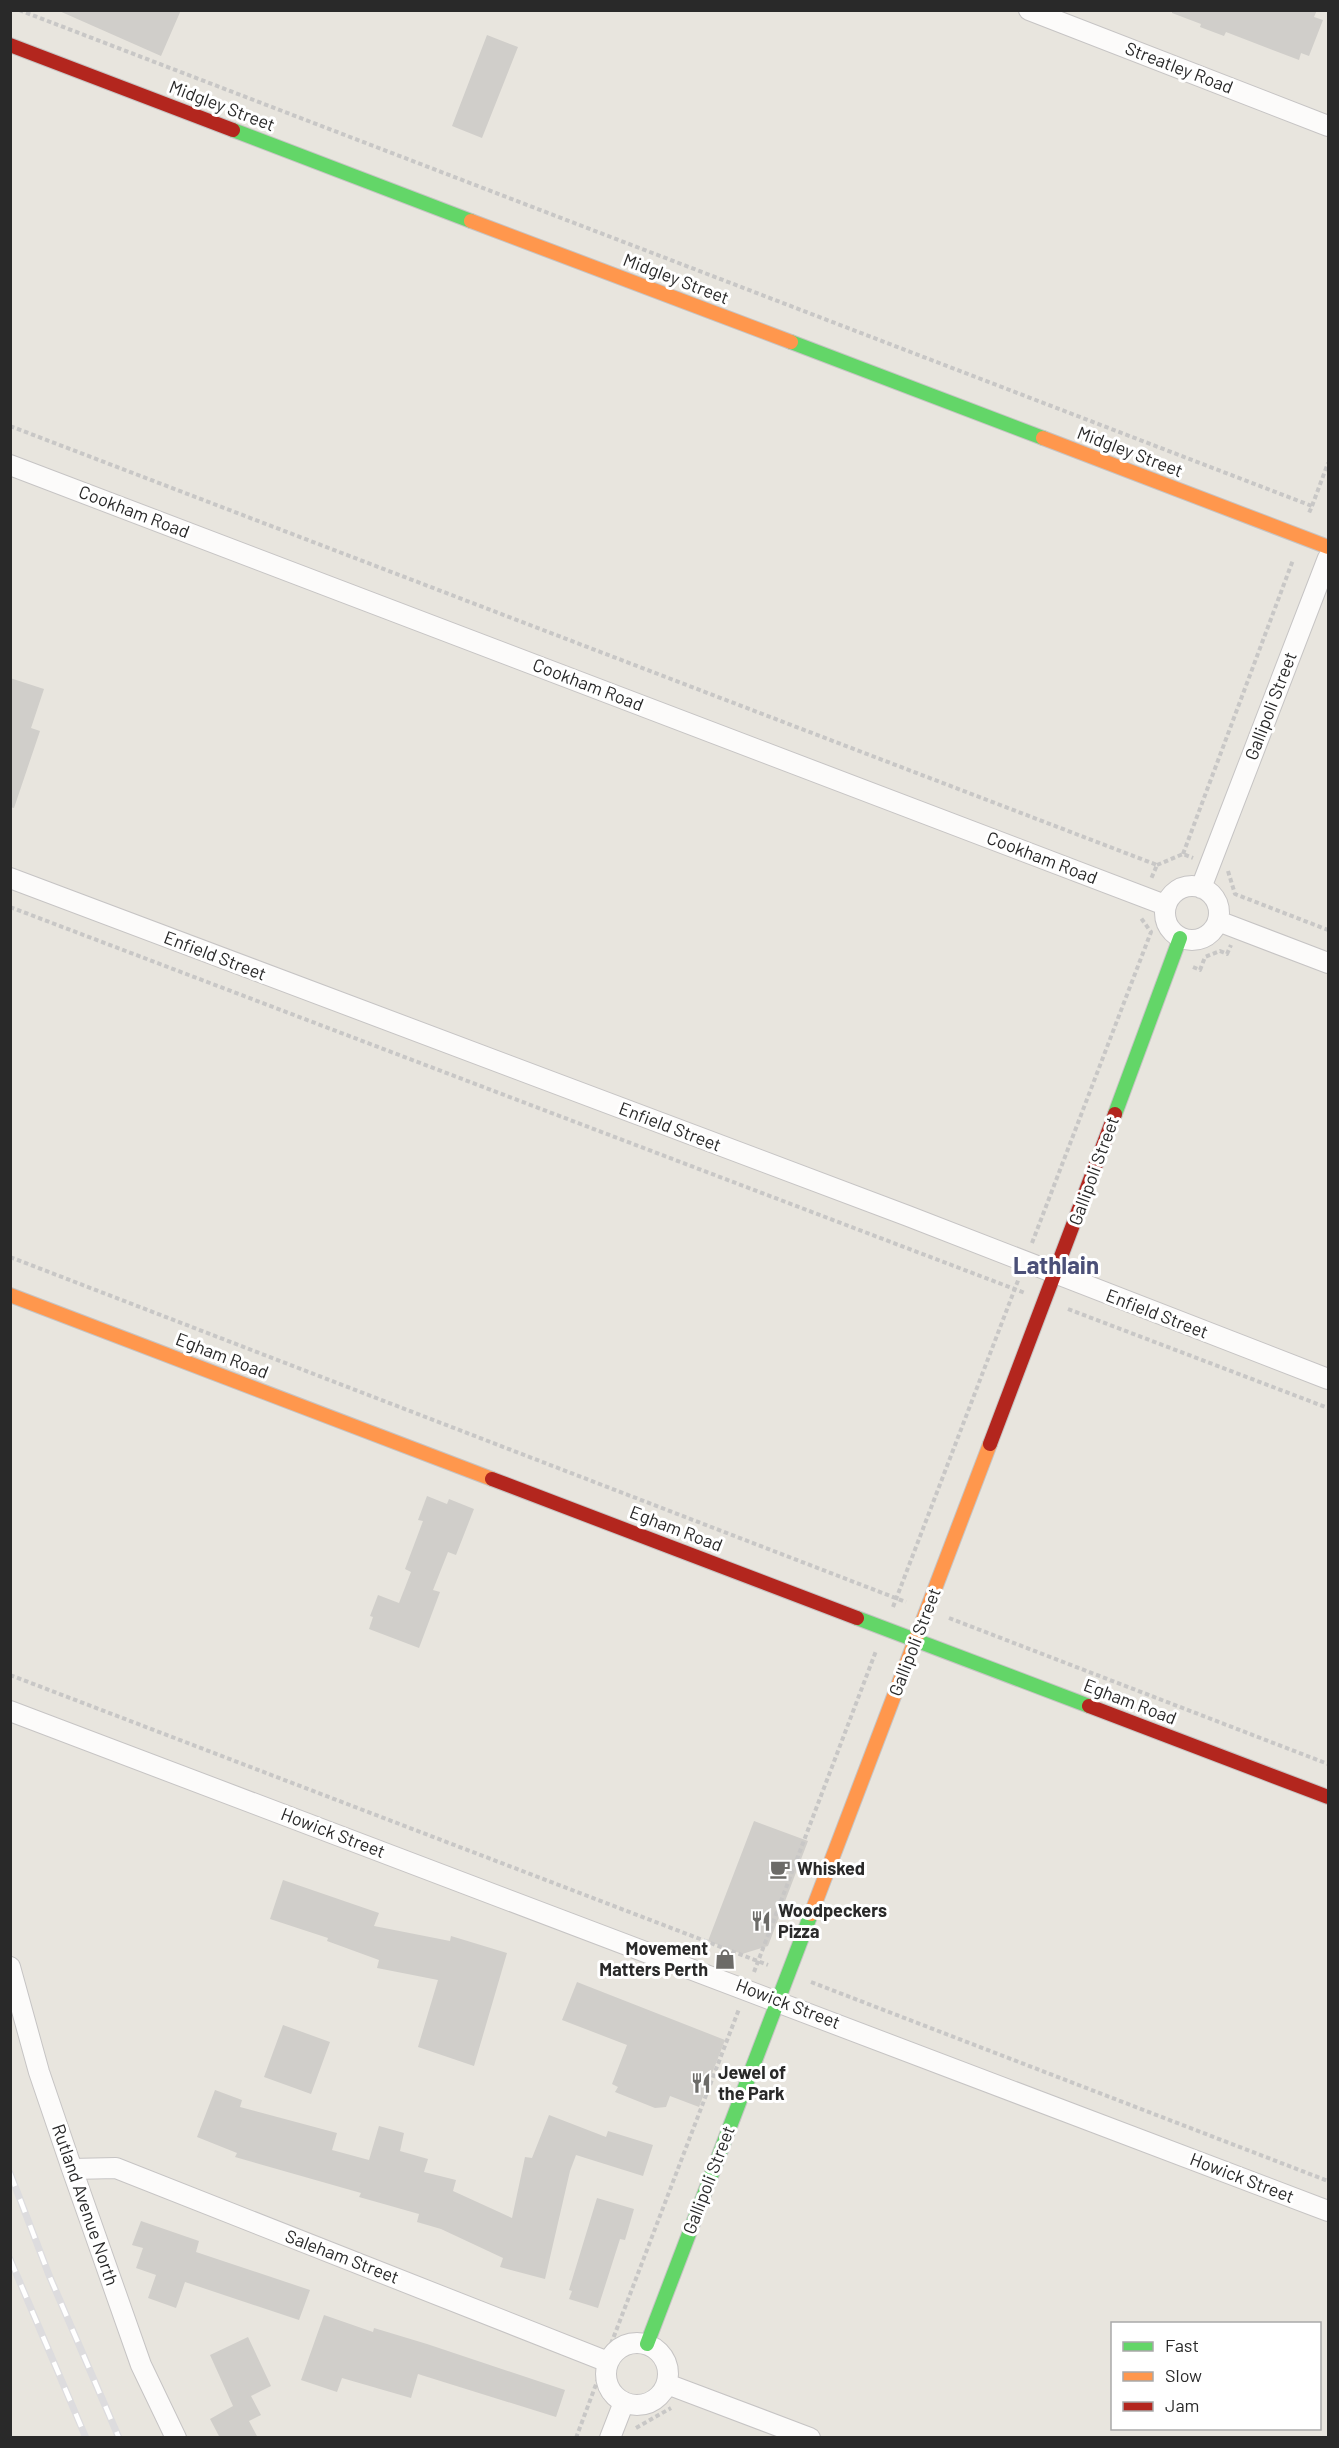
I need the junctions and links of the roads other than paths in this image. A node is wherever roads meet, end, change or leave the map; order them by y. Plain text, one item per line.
1 (1029, 10) edge
2 (10, 45) edge
3 (1329, 126) edge
4 (10, 465) edge
5 (1329, 547) edge
6 (1326, 565) edge
7 (10, 878) edge
8 (1202, 888) junction
9 (1165, 905) junction
10 (1218, 921) junction
11 (1180, 938) junction
12 (1329, 963) edge
13 (1055, 1275) junction
14 (10, 1295) edge
15 (1329, 1379) edge
16 (915, 1639) junction
17 (10, 1711) edge
18 (1329, 1797) edge
19 (10, 1967) edge
20 (778, 2000) junction
21 (72, 2169) junction
22 (1329, 2211) edge
23 (647, 2344) junction
24 (607, 2361) junction
25 (676, 2387) junction
26 (624, 2402) junction
27 (176, 2438) edge
28 (610, 2438) edge
29 (810, 2438) edge

1 - 3 street, Streatley Road
2 - 5 street, Midgley Street
4 - 9 street, Cookham Road
6 - 8 street, Gallipoli Street
7 - 13 street, Enfield Street
8 - 9 street
8 - 10 street
9 - 11 street
10 - 11 street
10 - 12 street
11 - 13 street, Gallipoli Street
13 - 15 street, Enfield Street
13 - 16 street, Gallipoli Street
14 - 16 street, Egham Road
16 - 18 street, Egham Road
16 - 20 street, Gallipoli Street
17 - 20 street, Howick Street
19 - 21 street, Rutland Avenue North
20 - 22 street, Howick Street
20 - 23 street, Gallipoli Street
21 - 24 street, Saleham Street
21 - 27 street, Rutland Avenue North
23 - 24 street
23 - 25 street
24 - 26 street
25 - 26 street
25 - 29 street
26 - 28 street

